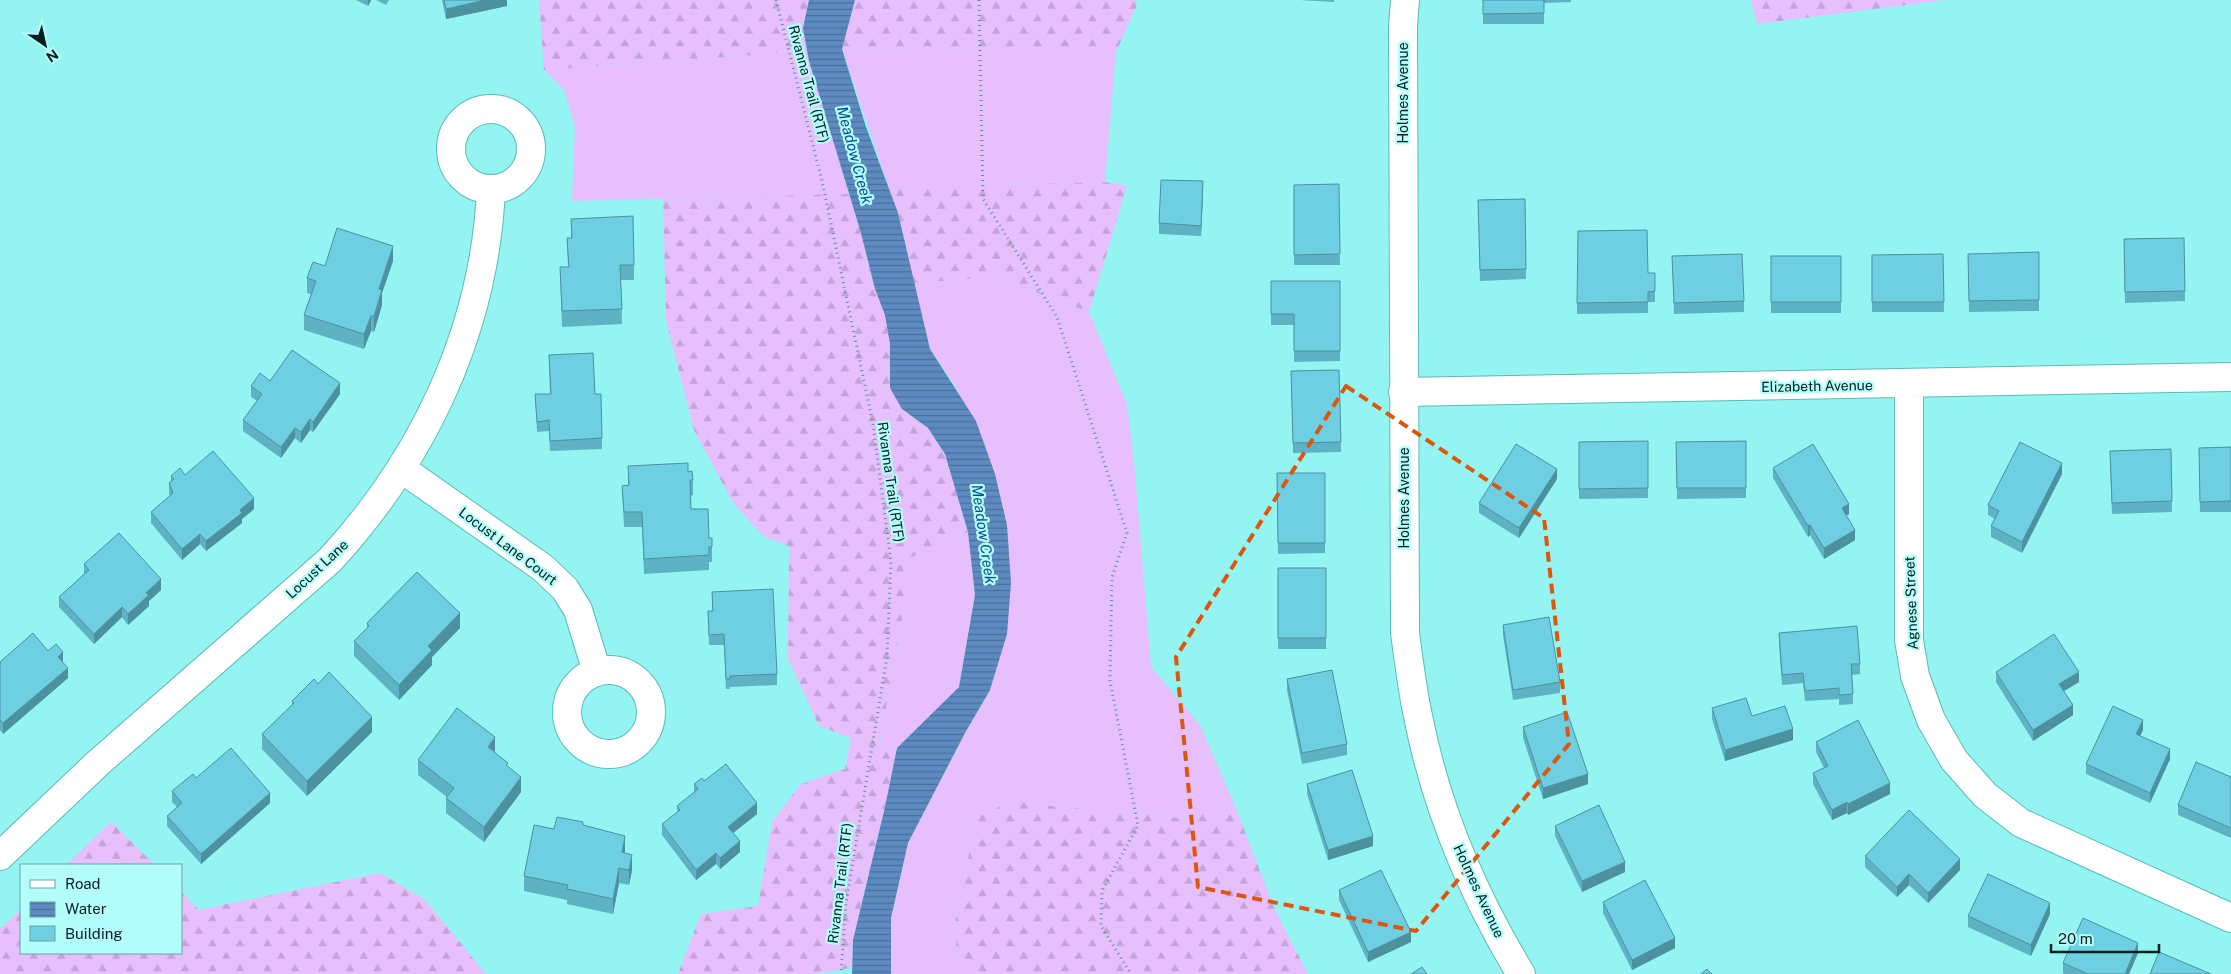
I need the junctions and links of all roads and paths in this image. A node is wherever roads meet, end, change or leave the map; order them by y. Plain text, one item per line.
1 (776, 0) edge
2 (980, 0) edge
3 (1405, 0) edge
4 (491, 189) dead end
5 (2231, 378) edge
6 (1909, 384) junction
7 (1403, 392) junction
8 (402, 469) junction
9 (596, 672) dead end
10 (0, 856) edge
11 (2231, 918) edge
12 (841, 974) edge
13 (1129, 974) edge
14 (1521, 974) edge

1 - 12 path, Rivanna Trail (RTF)
2 - 13 path
3 - 7 street, Holmes Avenue
4 - 8 street, Locust Lane
5 - 6 street, Elizabeth Avenue
6 - 7 street, Elizabeth Avenue
6 - 11 street, Agnese Street
7 - 14 street, Holmes Avenue
8 - 9 street, Locust Lane Court
8 - 10 street, Locust Lane

